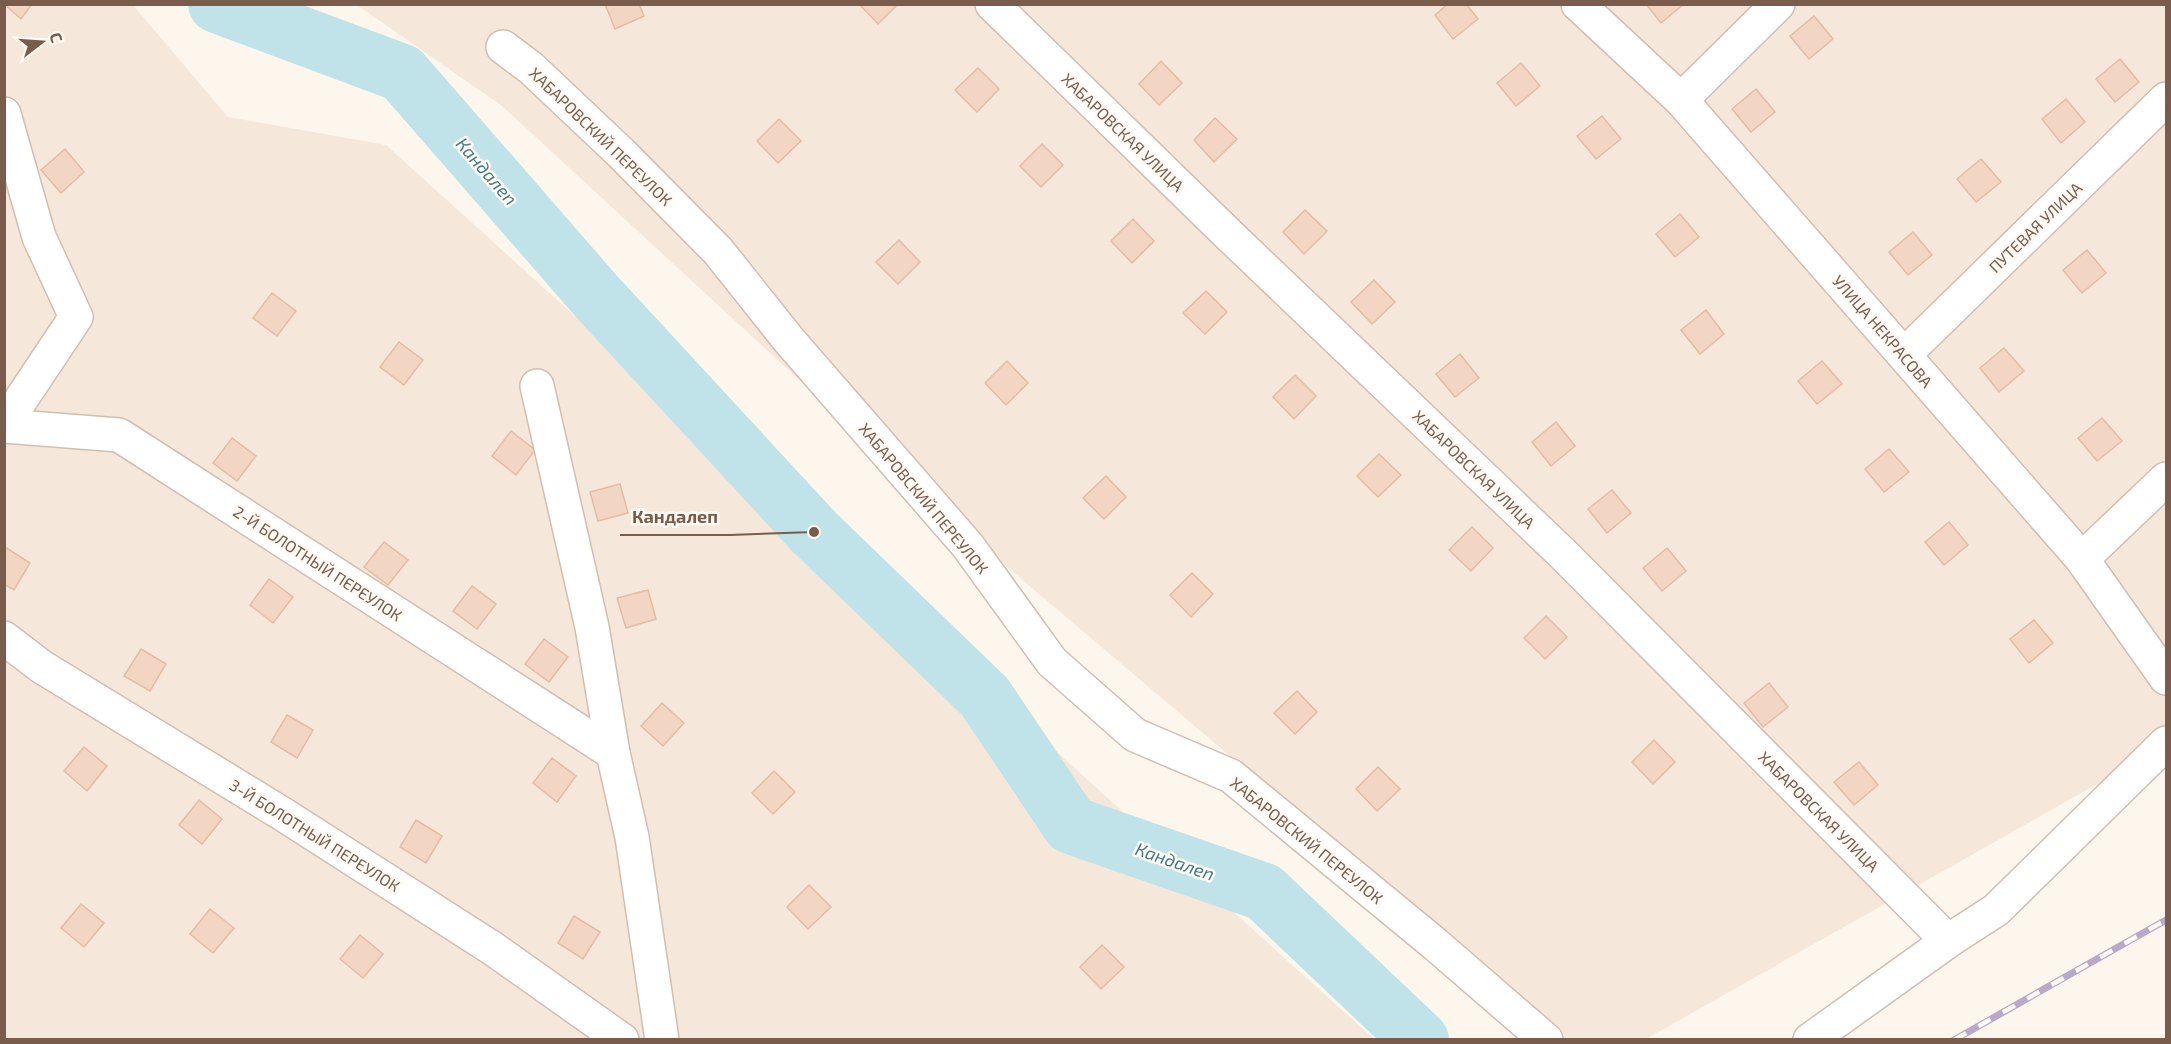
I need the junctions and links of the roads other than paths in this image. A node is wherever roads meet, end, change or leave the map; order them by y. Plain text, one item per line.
1 (992, 4) edge
2 (1578, 4) edge
3 (1778, 4) edge
4 (503, 47) dead end
5 (2166, 99) edge
6 (1681, 100) junction
7 (4, 114) edge
8 (1904, 355) junction
9 (537, 386) dead end
10 (4, 426) edge
11 (2166, 479) edge
12 (2082, 559) junction
13 (4, 638) edge
14 (2166, 678) edge
15 (2166, 743) edge
16 (613, 753) junction
17 (1948, 941) junction
18 (622, 1040) edge
19 (662, 1040) edge
20 (1546, 1040) edge
21 (1810, 1040) edge

1 - 17 street, ХАБАРОВСКАЯ УЛИЦА
2 - 6 street, УЛИЦА НЕКРАСОВА
3 - 6 street
4 - 20 street, ХАБАРОВСКИЙ ПЕРЕУЛОК
5 - 8 street, ПУТЕВАЯ УЛИЦА
6 - 8 street, УЛИЦА НЕКРАСОВА
7 - 10 street
8 - 12 street, УЛИЦА НЕКРАСОВА
9 - 16 street
10 - 16 street, 2-Й БОЛОТНЫЙ ПЕРЕУЛОК
11 - 12 street
12 - 14 street, УЛИЦА НЕКРАСОВА
13 - 18 street, 3-Й БОЛОТНЫЙ ПЕРЕУЛОК
15 - 17 street
16 - 19 street
17 - 21 street

